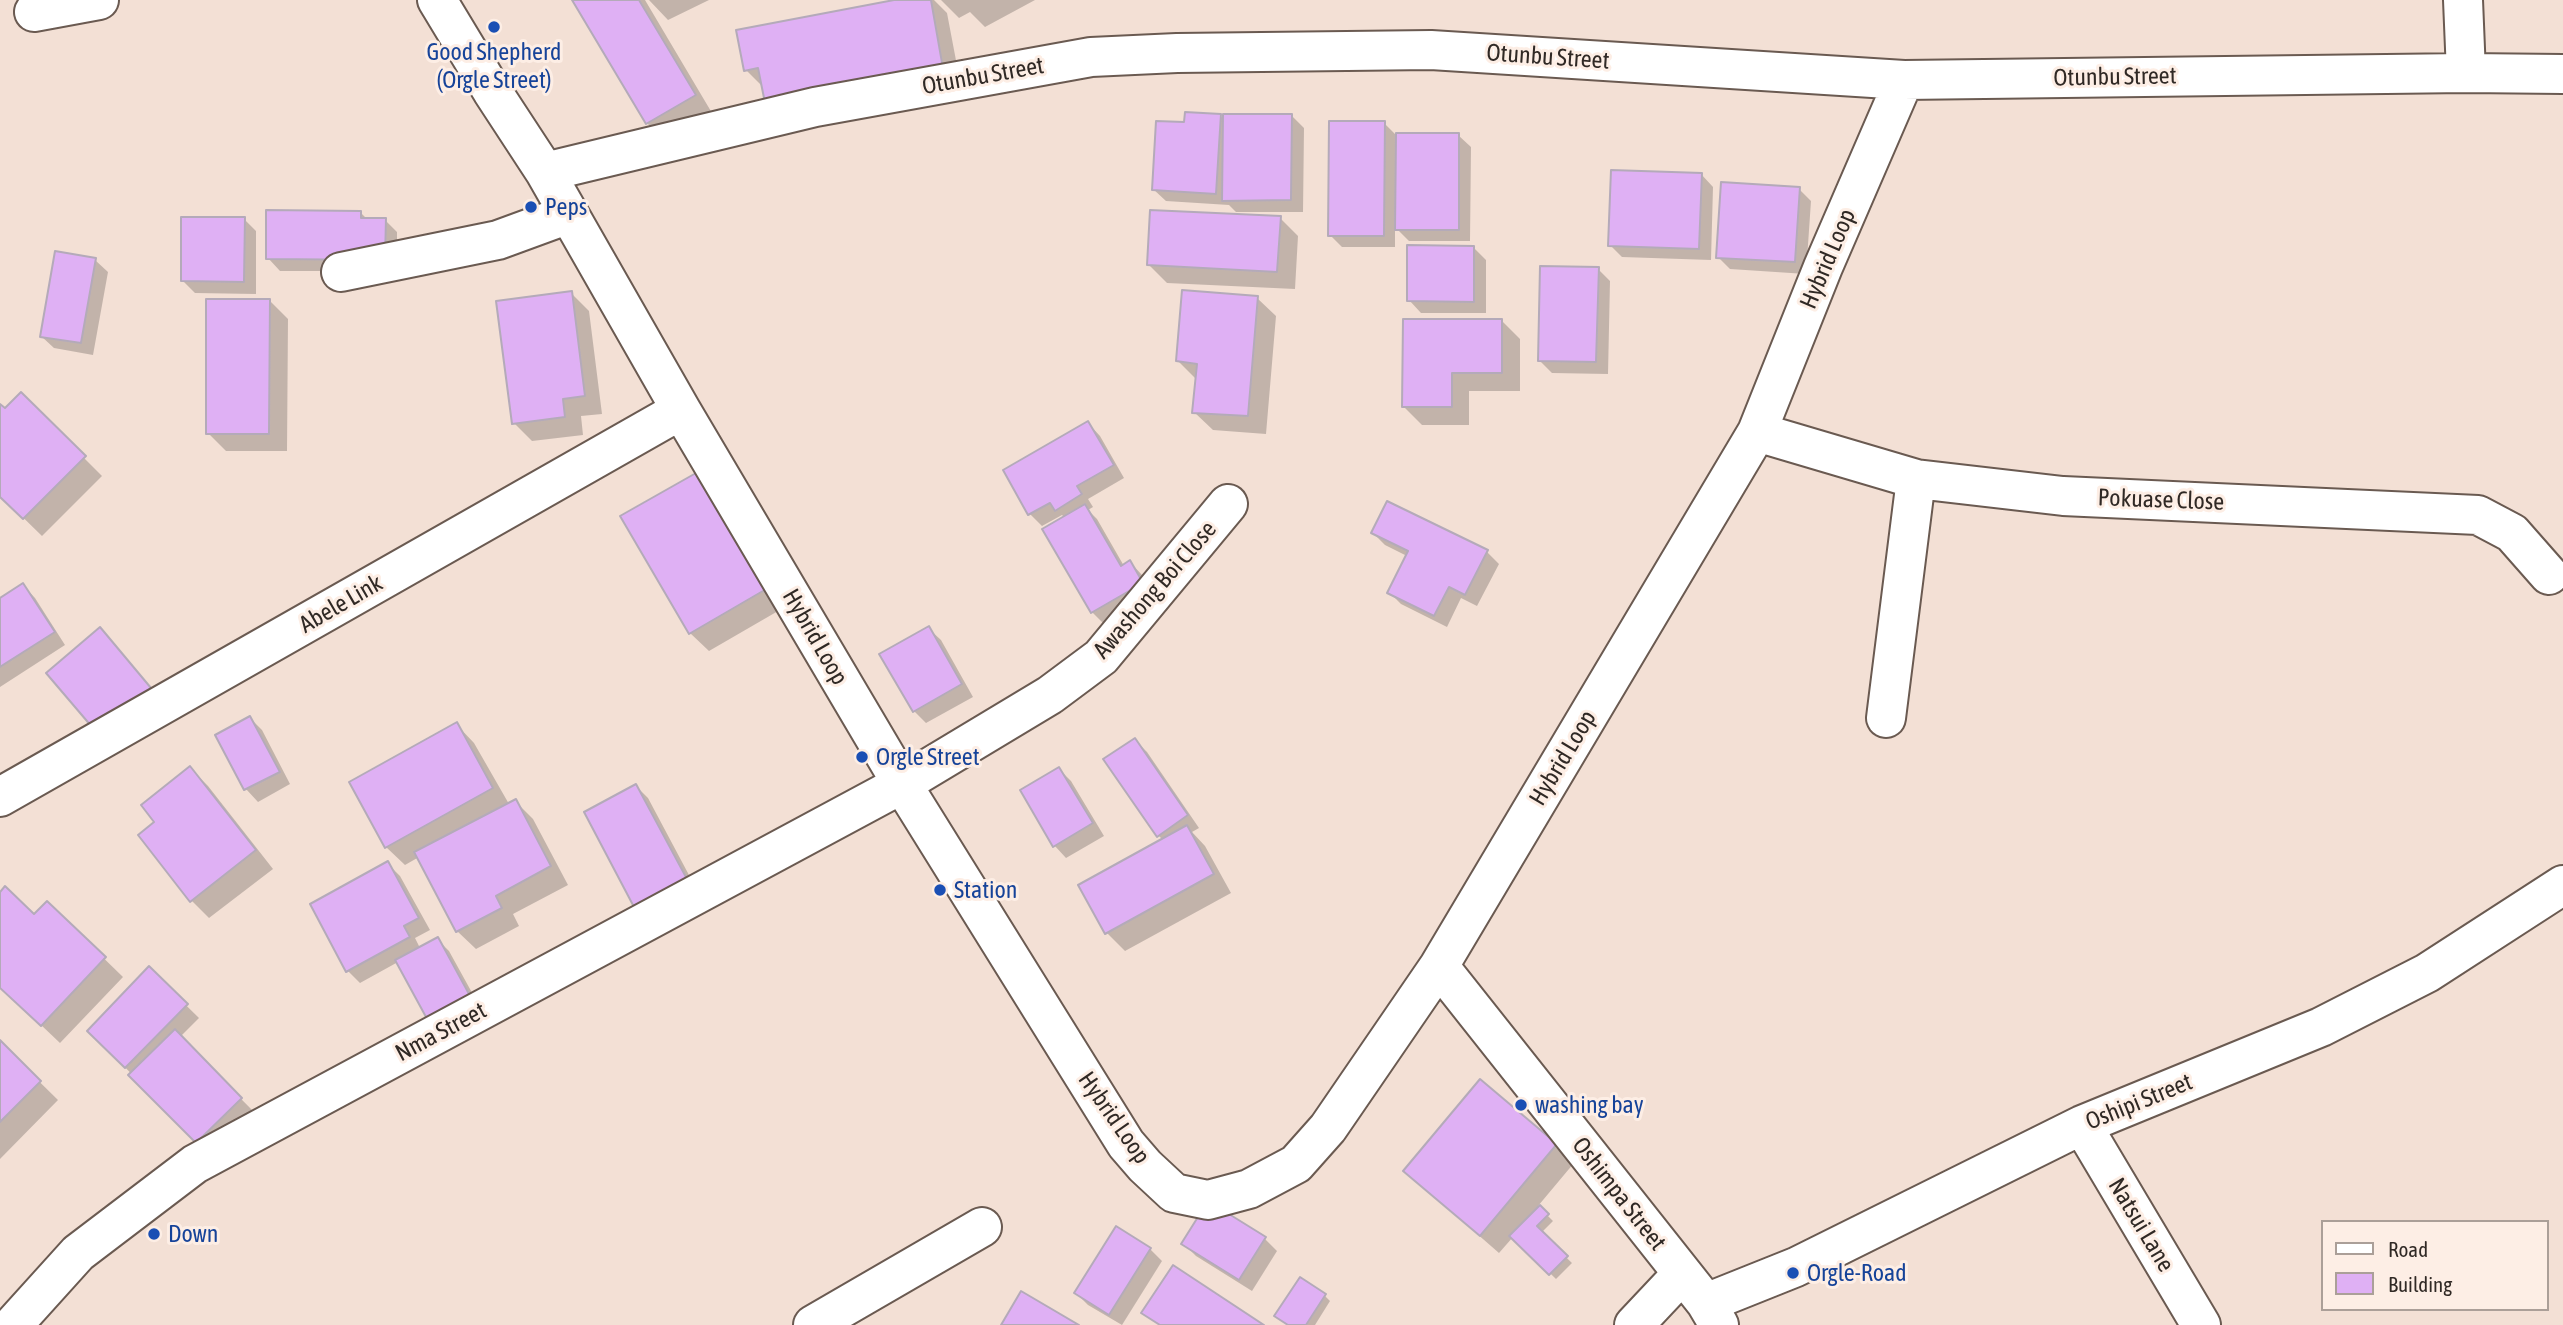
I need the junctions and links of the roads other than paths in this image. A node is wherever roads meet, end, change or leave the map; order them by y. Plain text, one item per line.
1 (99, 0) edge
2 (437, 0) edge
3 (2463, 0) edge
4 (34, 12) dead end
5 (2466, 73) junction
6 (2563, 74) edge
7 (1904, 79) junction
8 (545, 172) junction
9 (569, 214) junction
10 (341, 272) dead end
11 (681, 410) junction
12 (1757, 432) junction
13 (1916, 479) junction
14 (1228, 504) dead end
15 (2549, 575) dead end
16 (1886, 718) dead end
17 (901, 784) junction
18 (0, 797) edge
19 (2563, 885) edge
20 (1439, 966) junction
21 (2082, 1125) junction
22 (982, 1227) dead end
23 (1682, 1273) junction
24 (1713, 1314) edge
25 (13, 1325) edge
26 (813, 1325) edge
27 (1634, 1325) edge
28 (2201, 1325) edge

1 - 4 street
2 - 8 street, Hybrid Loop
3 - 5 street
5 - 6 street, Otunbu Street
5 - 7 street, Otunbu Street
7 - 8 street, Otunbu Street
7 - 12 street, Hybrid Loop
8 - 9 street, Hybrid Loop
9 - 10 street
9 - 11 street, Hybrid Loop
11 - 17 street, Hybrid Loop
11 - 18 street, Abele Link
12 - 13 street, Pokuase Close
12 - 20 street, Hybrid Loop
13 - 15 street, Pokuase Close
13 - 16 street
14 - 17 street, Awashong Boi Close
17 - 20 street, Hybrid Loop
17 - 25 street, Nma Street
19 - 21 street, Oshipi Street
20 - 23 street, Oshimpa Street
21 - 24 street, Oshipi Street
21 - 28 street, Natsui Lane
22 - 26 street
23 - 24 street, Oshimpa Street
23 - 27 street

